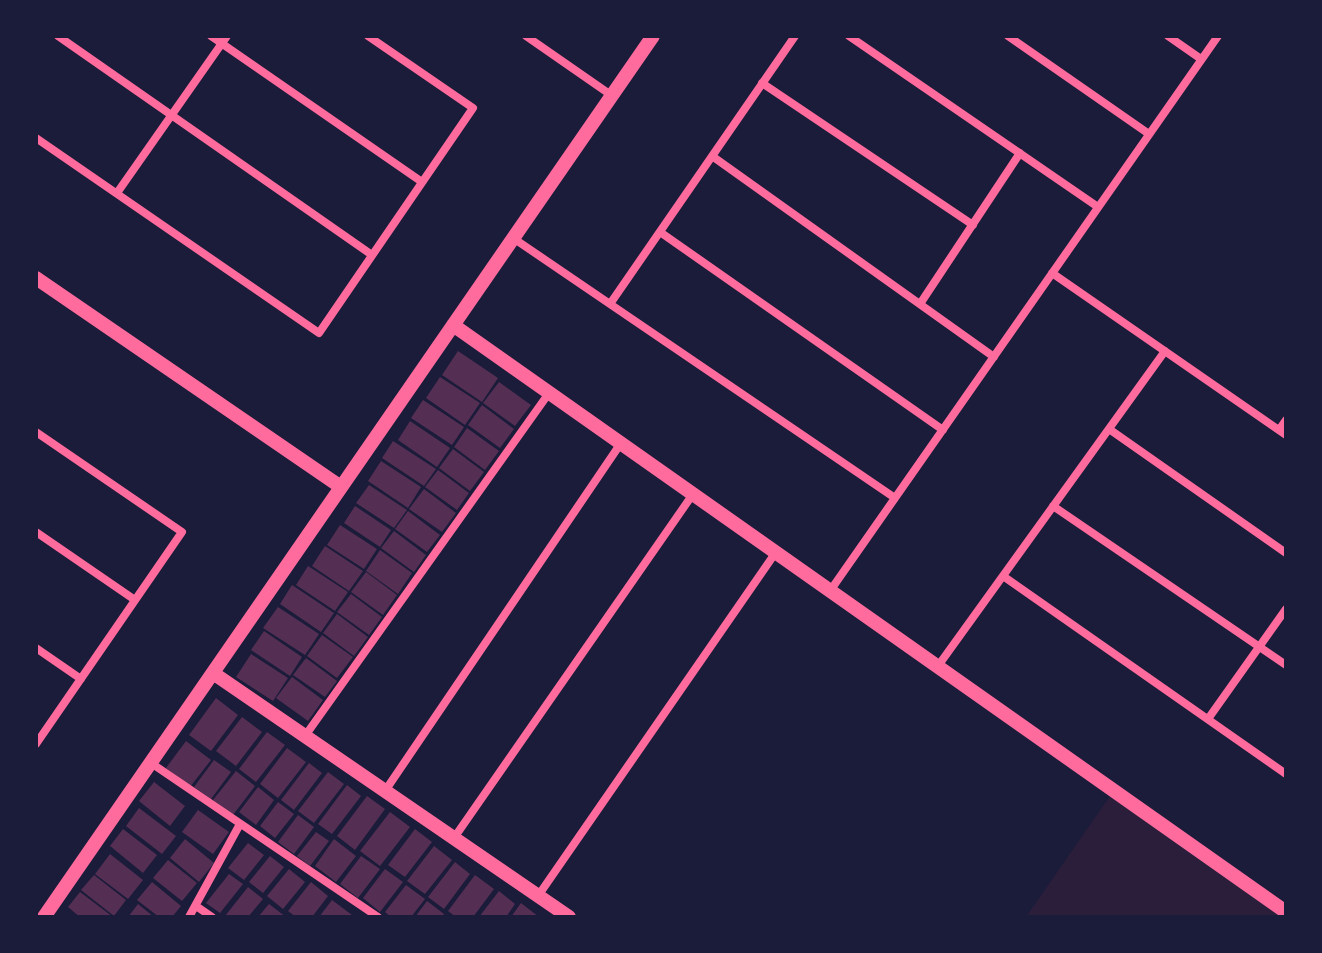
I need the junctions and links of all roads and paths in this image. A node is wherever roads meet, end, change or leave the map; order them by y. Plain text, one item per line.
1 (58, 36) edge
2 (211, 36) edge
3 (368, 36) edge
4 (526, 36) edge
5 (653, 36) edge
6 (795, 36) edge
7 (849, 36) edge
8 (1008, 36) edge
9 (1168, 36) edge
10 (1218, 36) edge
11 (224, 40) edge
12 (1201, 59) junction
13 (762, 83) junction
14 (611, 95) junction
15 (171, 116) junction
16 (1149, 134) junction
17 (36, 138) edge
18 (1020, 153) junction
19 (712, 156) junction
20 (422, 182) junction
21 (117, 193) junction
22 (1098, 207) junction
23 (973, 225) junction
24 (660, 232) junction
25 (513, 238) junction
26 (372, 255) junction
27 (1052, 273) junction
28 (36, 278) edge
29 (610, 304) junction
30 (920, 304) junction
31 (453, 325) junction
32 (1165, 351) junction
33 (994, 357) junction
34 (549, 393) junction
35 (1286, 420) edge
36 (1109, 429) junction
37 (943, 430) junction
38 (36, 432) edge
39 (1282, 432) edge
40 (621, 443) junction
41 (341, 487) junction
42 (693, 494) junction
43 (895, 498) junction
44 (1053, 506) junction
45 (36, 532) edge
46 (776, 552) junction
47 (1286, 553) edge
48 (1003, 576) junction
49 (830, 591) junction
50 (135, 600) junction
51 (1286, 609) edge
52 (1260, 647) junction
53 (36, 648) edge
54 (1286, 665) edge
55 (938, 666) junction
56 (213, 673) junction
57 (81, 679) junction
58 (1208, 719) junction
59 (305, 736) junction
60 (36, 744) edge
61 (151, 763) junction
62 (1286, 774) edge
63 (385, 791) junction
64 (240, 824) junction
65 (454, 838) junction
66 (538, 896) junction
67 (196, 906) junction
68 (1286, 912) edge
69 (44, 917) edge
70 (189, 917) edge
71 (212, 917) edge
72 (378, 917) edge
73 (569, 917) edge

1 - 15 street
2 - 11 street
3 - 20 street
4 - 14 street
5 - 14 street
6 - 13 street
7 - 18 street
8 - 16 street
9 - 12 street
10 - 12 street
11 - 15 street
11 - 20 street
12 - 16 street
13 - 19 street
13 - 23 street
14 - 25 street
15 - 21 street
15 - 26 street
16 - 22 street
17 - 21 street
18 - 22 street
18 - 23 street
19 - 24 street
19 - 30 street
20 - 26 street
21 - 26 street
22 - 27 street
23 - 30 street
24 - 29 street
24 - 37 street
25 - 29 street
25 - 31 street
27 - 32 street
27 - 33 street
28 - 41 street
29 - 43 street
30 - 33 street
31 - 34 street
31 - 41 street
32 - 36 street
32 - 39 street
33 - 37 street
34 - 40 street
34 - 59 street
35 - 39 street
36 - 44 street
36 - 47 street
37 - 43 street
38 - 50 street
40 - 42 street
40 - 63 street
41 - 56 street
42 - 46 street
42 - 65 street
43 - 49 street
44 - 48 street
44 - 52 street
45 - 50 street
46 - 49 street
46 - 66 street
48 - 55 street
48 - 58 street
49 - 55 street
50 - 57 street
51 - 52 street
52 - 54 street
52 - 58 street
53 - 57 street
55 - 68 street
56 - 59 street
56 - 61 street
57 - 60 street
58 - 62 street
59 - 63 street
61 - 64 street
61 - 69 street
63 - 65 street
64 - 67 street
64 - 72 street
65 - 66 street
66 - 73 street
67 - 70 street
67 - 71 street

